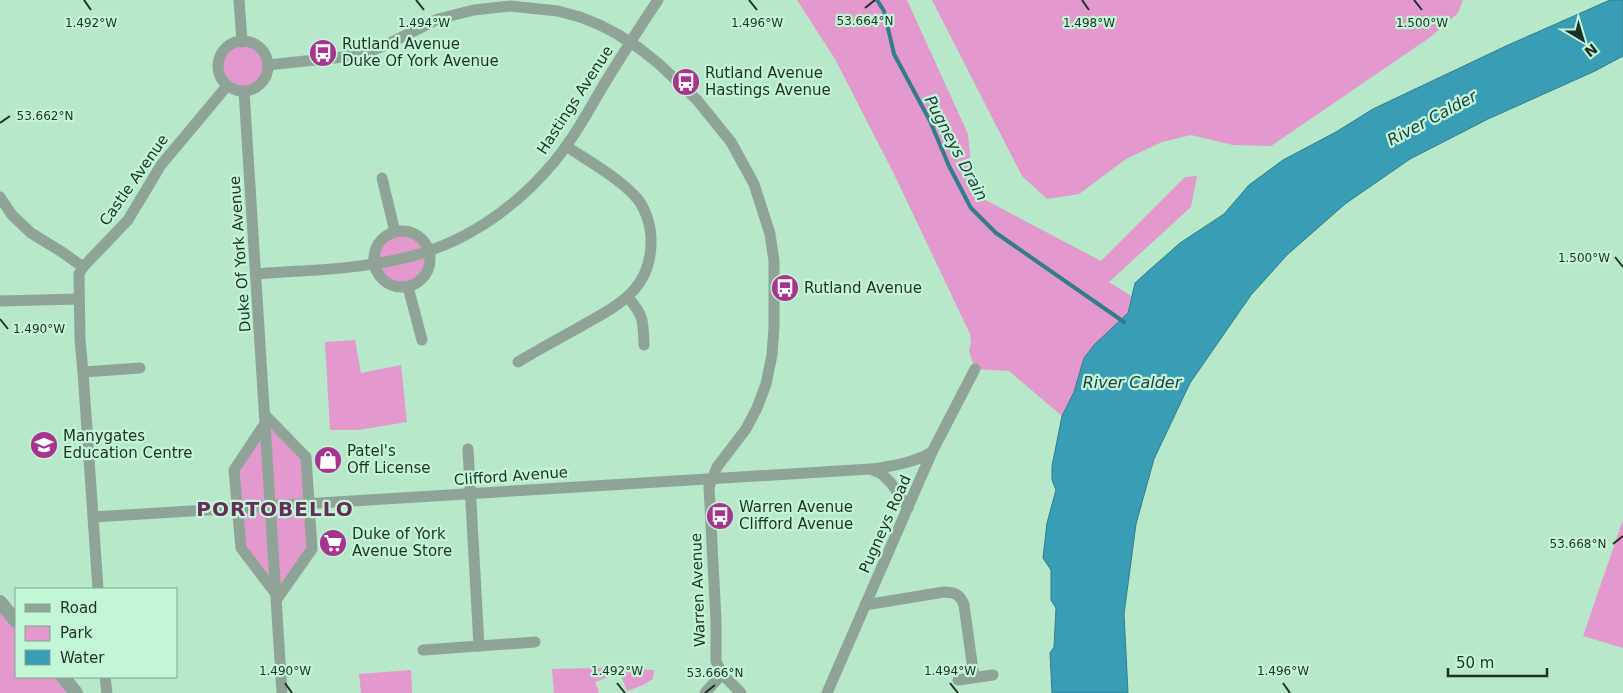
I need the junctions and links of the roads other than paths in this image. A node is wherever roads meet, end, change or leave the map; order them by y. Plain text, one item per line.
1 (240, 0) edge
2 (658, 0) edge
3 (242, 42) junction
4 (630, 42) junction
5 (268, 66) junction
6 (227, 86) junction
7 (244, 91) junction
8 (566, 146) junction
9 (382, 178) dead end
10 (0, 197) edge
11 (395, 232) junction
12 (429, 251) junction
13 (374, 264) junction
14 (83, 267) junction
15 (257, 274) junction
16 (408, 287) junction
17 (628, 297) junction
18 (79, 299) junction
19 (0, 301) edge
20 (422, 340) dead end
21 (644, 345) dead end
22 (518, 362) dead end
23 (140, 368) dead end
24 (975, 369) dead end
25 (83, 372) junction
26 (266, 418) junction
27 (468, 449) dead end
28 (932, 452) junction
29 (870, 469) junction
30 (712, 479) junction
31 (470, 494) junction
32 (310, 504) junction
33 (271, 506) junction
34 (238, 508) junction
35 (908, 508) junction
36 (93, 517) junction
37 (98, 588) edge
38 (276, 596) junction
39 (0, 602) edge
40 (866, 605) junction
41 (15, 620) edge
42 (535, 642) dead end
43 (479, 646) junction
44 (423, 650) dead end
45 (722, 674) junction
46 (994, 675) dead end
47 (63, 678) edge
48 (108, 678) edge
49 (974, 678) junction
50 (958, 680) dead end
51 (76, 693) edge
52 (107, 693) edge
53 (282, 693) edge
54 (705, 693) edge
55 (741, 693) edge
56 (827, 693) edge

1 - 3 street
2 - 4 street, Hastings Avenue
3 - 5 street
3 - 6 street
4 - 5 street
4 - 8 street, Hastings Avenue
4 - 30 street
5 - 7 street
6 - 7 street
6 - 14 street, Castle Avenue
7 - 15 street, Duke Of York Avenue
8 - 12 street, Hastings Avenue
8 - 17 street
9 - 11 street
10 - 14 street
11 - 12 street
11 - 13 street
12 - 13 street, Hastings Avenue
12 - 16 street
13 - 15 street, Hastings Avenue
13 - 16 street
14 - 18 street
15 - 26 street, Duke Of York Avenue
16 - 20 street
17 - 21 street
17 - 22 street
18 - 19 street
18 - 25 street
23 - 25 street
24 - 28 street, Pugneys Road
25 - 36 street
26 - 32 street
26 - 33 street, Duke Of York Avenue
26 - 34 street
27 - 31 street
28 - 29 street, Clifford Avenue
28 - 35 street, Pugneys Road
29 - 30 street, Clifford Avenue
29 - 35 street
30 - 31 street, Clifford Avenue
30 - 45 street, Warren Avenue
31 - 32 street, Clifford Avenue
31 - 43 street
32 - 33 street, Clifford Avenue
32 - 38 street
33 - 34 street, Clifford Avenue
33 - 38 street, Duke Of York Avenue
34 - 36 street, Clifford Avenue
34 - 38 street
35 - 40 street, Pugneys Road
36 - 37 street
38 - 53 street, Duke Of York Avenue
39 - 41 street
40 - 49 street
40 - 56 street, Pugneys Road
42 - 43 street
43 - 44 street
45 - 54 street
45 - 55 street
46 - 49 street
47 - 51 street
48 - 52 street
49 - 50 street

